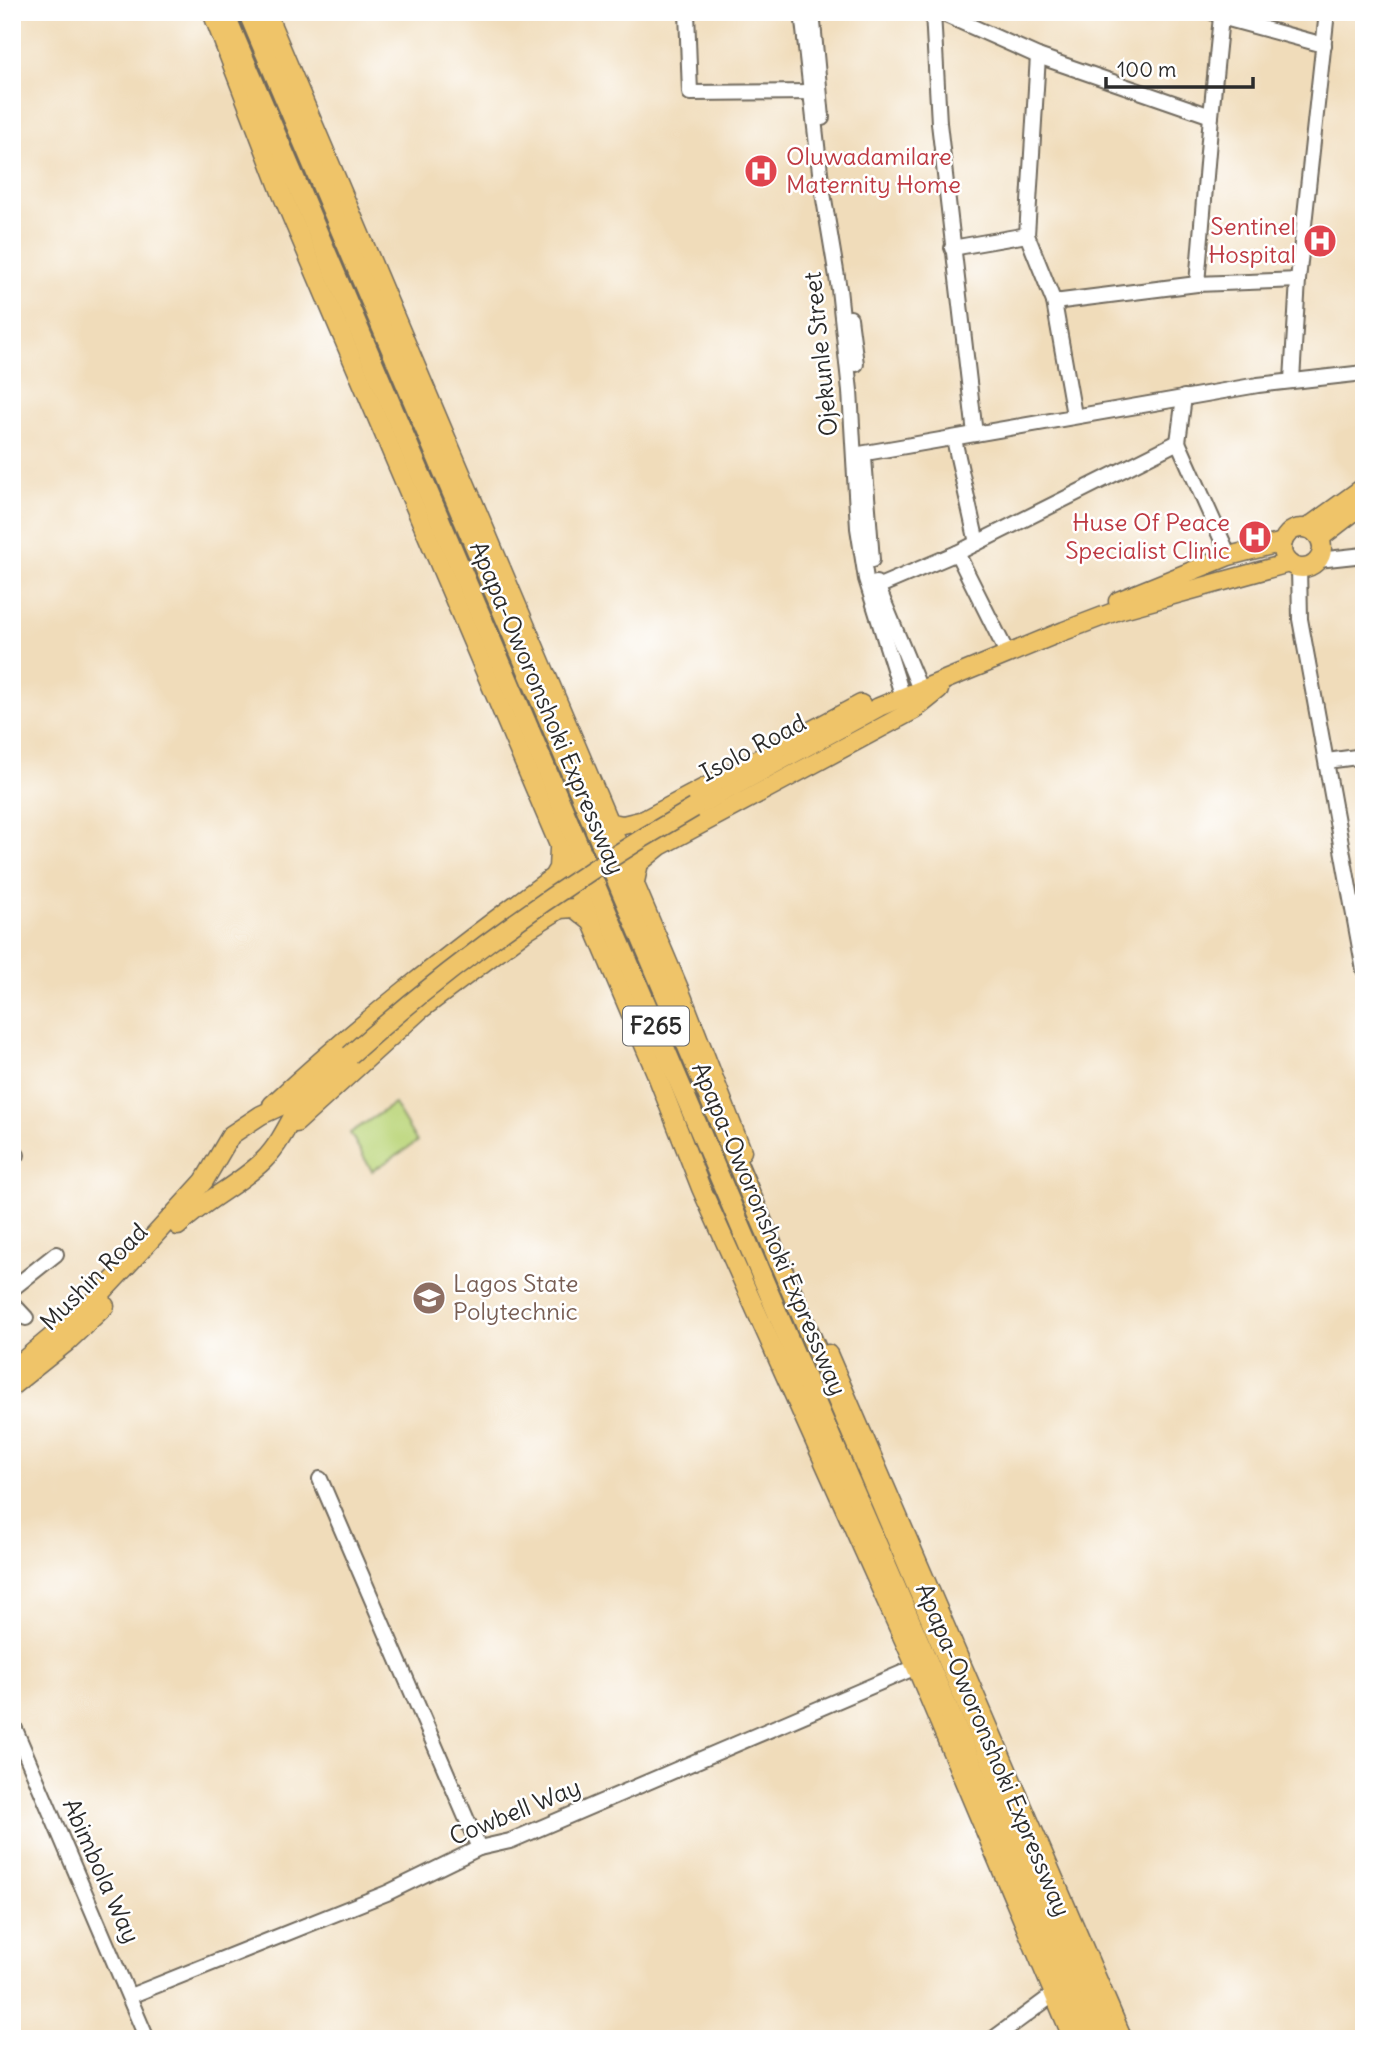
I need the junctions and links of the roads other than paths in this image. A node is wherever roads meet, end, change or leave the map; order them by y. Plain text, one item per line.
1 (212, 12) edge
2 (225, 12) edge
3 (248, 12) edge
4 (266, 12) edge
5 (687, 12) edge
6 (802, 12) edge
7 (812, 12) edge
8 (933, 12) edge
9 (939, 12) edge
10 (1327, 12) edge
11 (1217, 14) edge
12 (1324, 45) junction
13 (1038, 56) junction
14 (815, 92) junction
15 (1211, 116) junction
16 (1027, 235) junction
17 (952, 248) junction
18 (1298, 280) junction
19 (1197, 284) junction
20 (1054, 302) junction
21 (1364, 373) edge
22 (1292, 380) junction
23 (1184, 397) junction
24 (1074, 415) junction
25 (975, 434) junction
26 (954, 439) junction
27 (1178, 442) junction
28 (858, 454) junction
29 (1364, 487) edge
30 (1364, 504) edge
31 (1314, 533) junction
32 (1283, 542) junction
33 (977, 543) junction
34 (957, 553) junction
35 (1364, 555) edge
36 (1228, 556) junction
37 (1318, 560) junction
38 (1294, 565) junction
39 (877, 587) junction
40 (1004, 646) junction
41 (956, 676) junction
42 (909, 685) junction
43 (879, 707) junction
44 (1364, 756) edge
45 (1327, 761) junction
46 (607, 822) junction
47 (559, 849) junction
48 (635, 882) junction
49 (591, 922) junction
50 (1364, 970) edge
51 (305, 1095) junction
52 (256, 1118) junction
53 (278, 1142) junction
54 (216, 1159) junction
55 (241, 1178) junction
56 (175, 1221) junction
57 (56, 1254) dead end
58 (12, 1289) edge
59 (12, 1303) edge
60 (26, 1318) dead end
61 (12, 1370) edge
62 (12, 1386) edge
63 (320, 1479) dead end
64 (916, 1667) junction
65 (12, 1722) edge
66 (479, 1849) junction
67 (1054, 1994) junction
68 (130, 1996) junction
69 (146, 2039) edge
70 (993, 2039) edge
71 (1073, 2039) edge
72 (1091, 2039) edge
73 (1109, 2039) edge
74 (1123, 2039) edge

1 - 47 main road, Apapa-Oworonshoki Expressway
2 - 72 highway, Apapa-Oworonshoki Expressway / F265
3 - 73 highway, Apapa-Oworonshoki Expressway / F265
4 - 46 main road, Apapa-Oworonshoki Expressway
5 - 14 street
6 - 14 street, Ojekunle Street
7 - 14 street, Ojekunle Street
8 - 17 street
9 - 13 street
10 - 12 street
11 - 12 street
11 - 15 street
12 - 18 street
13 - 15 street
13 - 16 street
14 - 28 street, Ojekunle Street
15 - 19 street
16 - 17 street
16 - 20 street
17 - 25 street
18 - 19 street
18 - 22 street
19 - 20 street
20 - 24 street
21 - 22 street
22 - 23 street
23 - 24 street
23 - 27 street
24 - 25 street
25 - 26 street
26 - 28 street
26 - 33 street
27 - 33 street
27 - 36 street
28 - 39 street, Ojekunle Street
28 - 42 street, Ojekunle Street
29 - 31 main road
30 - 31 main road
31 - 32 main road
31 - 37 main road
32 - 36 main road
32 - 38 main road
33 - 34 street
34 - 39 street
34 - 40 street
35 - 37 street
36 - 40 main road
37 - 38 main road
38 - 41 main road, Isolo Road
38 - 45 street
39 - 42 street, Ojekunle Street
40 - 42 main road
41 - 43 main road, Isolo Road
41 - 48 main road
42 - 43 main road
42 - 46 main road
43 - 51 main road, Isolo Road, bridge
44 - 45 street
45 - 50 street
46 - 48 main road, Apapa-Oworonshoki Expressway
47 - 49 main road, Apapa-Oworonshoki Expressway
47 - 52 main road
48 - 74 main road, Apapa-Oworonshoki Expressway
49 - 53 main road
49 - 64 main road, Apapa-Oworonshoki Expressway
51 - 52 main road
51 - 53 main road
52 - 53 main road
52 - 54 main road
53 - 55 main road
54 - 55 main road
54 - 56 main road
55 - 56 main road
56 - 61 main road, Mushin Road
56 - 62 main road, Mushin Road
57 - 58 street
59 - 60 street
63 - 66 street
64 - 66 street, Cowbell Way
64 - 67 main road, Apapa-Oworonshoki Expressway
65 - 68 street, Abimbola Way
66 - 68 street, Cowbell Way
67 - 70 street
67 - 71 main road, Apapa-Oworonshoki Expressway
68 - 69 street, Abimbola Way

